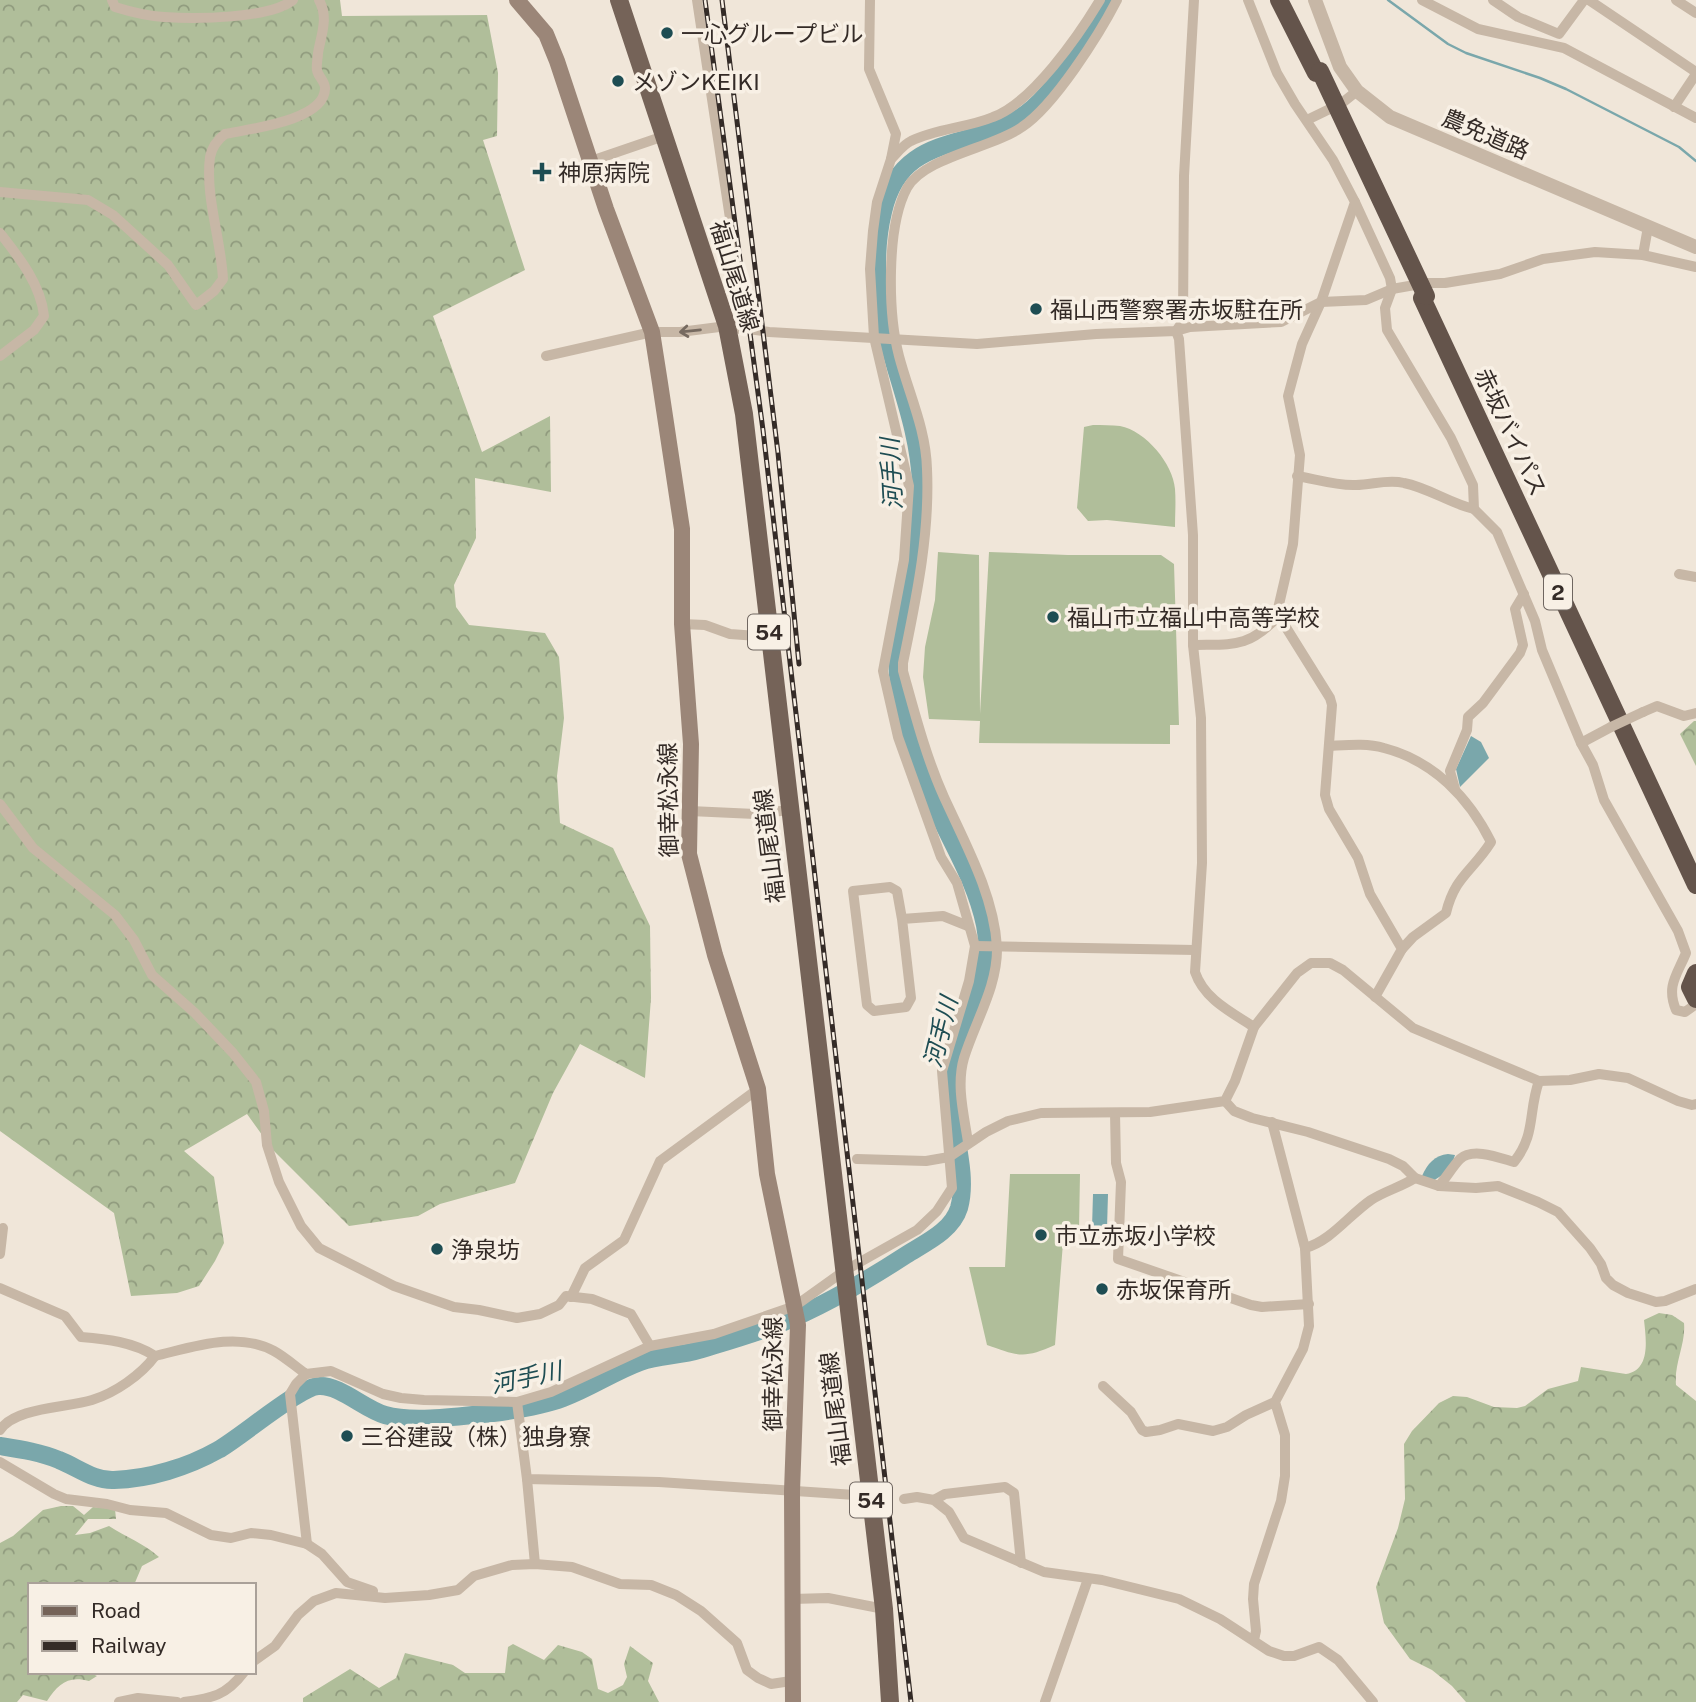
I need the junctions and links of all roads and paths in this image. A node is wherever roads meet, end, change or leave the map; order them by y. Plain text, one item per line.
1 (112, 0) edge
2 (293, 0) edge
3 (319, 0) edge
4 (517, 0) edge
5 (619, 0) edge
6 (697, 0) edge
7 (870, 0) edge
8 (1100, 0) edge
9 (1117, 0) edge
10 (1194, 0) edge
11 (1248, 0) edge
12 (1279, 0) edge
13 (1288, 0) edge
14 (1315, 0) edge
15 (1422, 0) edge
16 (1493, 0) edge
17 (1586, 0) edge
18 (1676, 0) edge
19 (1696, 13) edge
20 (1318, 72) junction
21 (1696, 73) edge
22 (1357, 91) junction
23 (1342, 103) junction
24 (1674, 107) junction
25 (1696, 118) edge
26 (1307, 120) junction
27 (664, 136) junction
28 (891, 159) junction
29 (591, 161) junction
30 (0, 192) edge
31 (1355, 202) junction
32 (1648, 227) junction
33 (0, 233) edge
34 (1696, 247) edge
35 (1643, 255) junction
36 (1696, 267) edge
37 (1392, 289) junction
38 (1425, 292) junction
39 (1321, 302) junction
40 (733, 328) junction
41 (1175, 331) junction
42 (652, 332) junction
43 (876, 337) junction
44 (894, 338) junction
45 (0, 356) edge
46 (545, 356) dead end
47 (1297, 476) junction
48 (1474, 509) junction
49 (1679, 574) dead end
50 (1696, 577) edge
51 (1524, 594) junction
52 (1278, 617) junction
53 (682, 624) junction
54 (770, 637) junction
55 (1193, 645) junction
56 (1696, 713) edge
57 (1581, 743) junction
58 (1330, 746) junction
59 (1455, 789) junction
60 (0, 804) edge
61 (789, 810) junction
62 (690, 811) junction
63 (1696, 873) edge
64 (1696, 885) edge
65 (902, 919) junction
66 (968, 926) junction
67 (995, 945) junction
68 (976, 946) junction
69 (1402, 949) junction
70 (1195, 950) junction
71 (1696, 973) edge
72 (1375, 997) junction
73 (1696, 1002) edge
74 (1254, 1027) junction
75 (1539, 1081) junction
76 (758, 1089) junction
77 (1225, 1101) junction
78 (1696, 1104) edge
79 (1115, 1113) junction
80 (1272, 1122) junction
81 (967, 1144) junction
82 (951, 1156) junction
83 (857, 1158) dead end
84 (1415, 1178) junction
85 (1438, 1186) junction
86 (3, 1228) dead end
87 (1306, 1248) junction
88 (0, 1254) edge
89 (845, 1275) junction
90 (0, 1288) edge
91 (1696, 1289) edge
92 (571, 1297) junction
93 (1309, 1304) junction
94 (796, 1313) junction
95 (650, 1346) junction
96 (155, 1356) junction
97 (306, 1374) junction
98 (1104, 1386) dead end
99 (1275, 1402) junction
100 (518, 1408) junction
101 (0, 1430) edge
102 (0, 1462) edge
103 (527, 1479) junction
104 (792, 1491) junction
105 (870, 1496) junction
106 (904, 1499) dead end
107 (934, 1500) junction
108 (307, 1544) junction
109 (1021, 1563) junction
110 (535, 1564) junction
111 (1088, 1579) junction
112 (385, 1598) junction
113 (792, 1599) junction
114 (884, 1609) junction
115 (1254, 1640) junction
116 (256, 1660) edge
117 (243, 1674) edge
118 (791, 1681) junction
119 (119, 1702) edge
120 (177, 1702) edge
121 (184, 1702) edge
122 (793, 1702) edge
123 (890, 1702) edge
124 (1045, 1702) edge
125 (1373, 1702) edge

1 - 2 street
3 - 30 street
4 - 29 main road, 御幸松永線
5 - 27 main road, 福山尾道線 / 54
6 - 40 street
7 - 28 street
8 - 28 street
9 - 44 street
10 - 41 street
11 - 26 street
12 - 20 highway, 赤坂バイパス / 2
13 - 20 highway, 赤坂バイパス / 2
14 - 22 street, 農免道路
15 - 24 street
16 - 17 street
17 - 21 street
18 - 19 street
20 - 38 highway, 赤坂バイパス / 2, bridge
21 - 24 street
22 - 23 street
22 - 32 street, 農免道路
23 - 26 street
23 - 38 street
24 - 25 street
26 - 31 street
27 - 29 street
27 - 40 main road, 福山尾道線 / 54
28 - 43 street
29 - 42 main road, 御幸松永線
31 - 37 street
31 - 39 street
32 - 34 street, 農免道路
32 - 35 street
33 - 45 street
35 - 36 street
35 - 38 street
37 - 38 street
37 - 39 street
37 - 48 street
38 - 63 highway, 赤坂バイパス / 2
38 - 64 highway, 赤坂バイパス / 2
39 - 41 street
39 - 47 street
40 -> 42 street
40 - 43 street
40 - 54 main road, 福山尾道線 / 54
41 - 44 street
41 - 55 street
42 - 46 street
42 - 53 main road, 御幸松永線
43 - 44 street
43 - 66 street
44 - 67 street
47 - 48 street
47 - 52 street
48 - 51 street
49 - 50 street
51 - 57 street
51 - 59 street
52 - 55 street
52 - 58 street
53 - 54 street
53 - 62 main road, 御幸松永線
54 - 61 main road, 福山尾道線 / 54
55 - 70 street
56 - 57 street, bridge
57 - 73 street
58 - 59 street
58 - 69 street
59 - 69 street
60 - 92 street
61 - 62 street
61 - 89 main road, 福山尾道線 / 54
62 - 76 main road, 御幸松永線
65 - 65 street
65 - 66 street
66 - 68 street
67 - 68 street
67 - 70 street
67 - 81 street
68 - 82 street
69 - 72 street
70 - 74 street
71 - 73 highway
72 - 74 street
72 - 75 street
74 - 77 street
75 - 78 street
75 - 85 street
76 - 92 street
76 - 94 main road, 御幸松永線
77 - 79 street
77 - 80 street
79 - 81 street
79 - 93 street
80 - 84 street
80 - 87 street
81 - 82 street
82 - 83 street
82 - 89 street
84 - 85 street
84 - 87 street
85 - 91 street
86 - 88 street
87 - 93 street
89 - 94 street
89 - 105 main road, 福山尾道線 / 54
90 - 96 street
92 - 95 street
93 - 99 street
94 - 95 street
94 - 104 main road, 御幸松永線
95 - 100 street
96 - 97 street
96 - 101 street
97 - 100 street
97 - 108 street
98 - 99 street
99 - 115 street
100 - 103 street
102 - 108 street
103 - 104 street
103 - 110 street
104 - 105 street
104 - 113 main road, 御幸松永線
105 - 114 main road, 福山尾道線 / 54
106 - 107 street
107 - 109 street
107 - 109 street
108 - 112 street
109 - 111 street
110 - 112 street
110 - 118 street
111 - 115 street
111 - 124 street
112 - 116 street
113 - 114 street
113 - 118 main road, 御幸松永線
114 - 123 main road, 福山尾道線 / 54
115 - 125 street
117 - 121 street
118 - 122 main road, 御幸松永線
119 - 120 street

